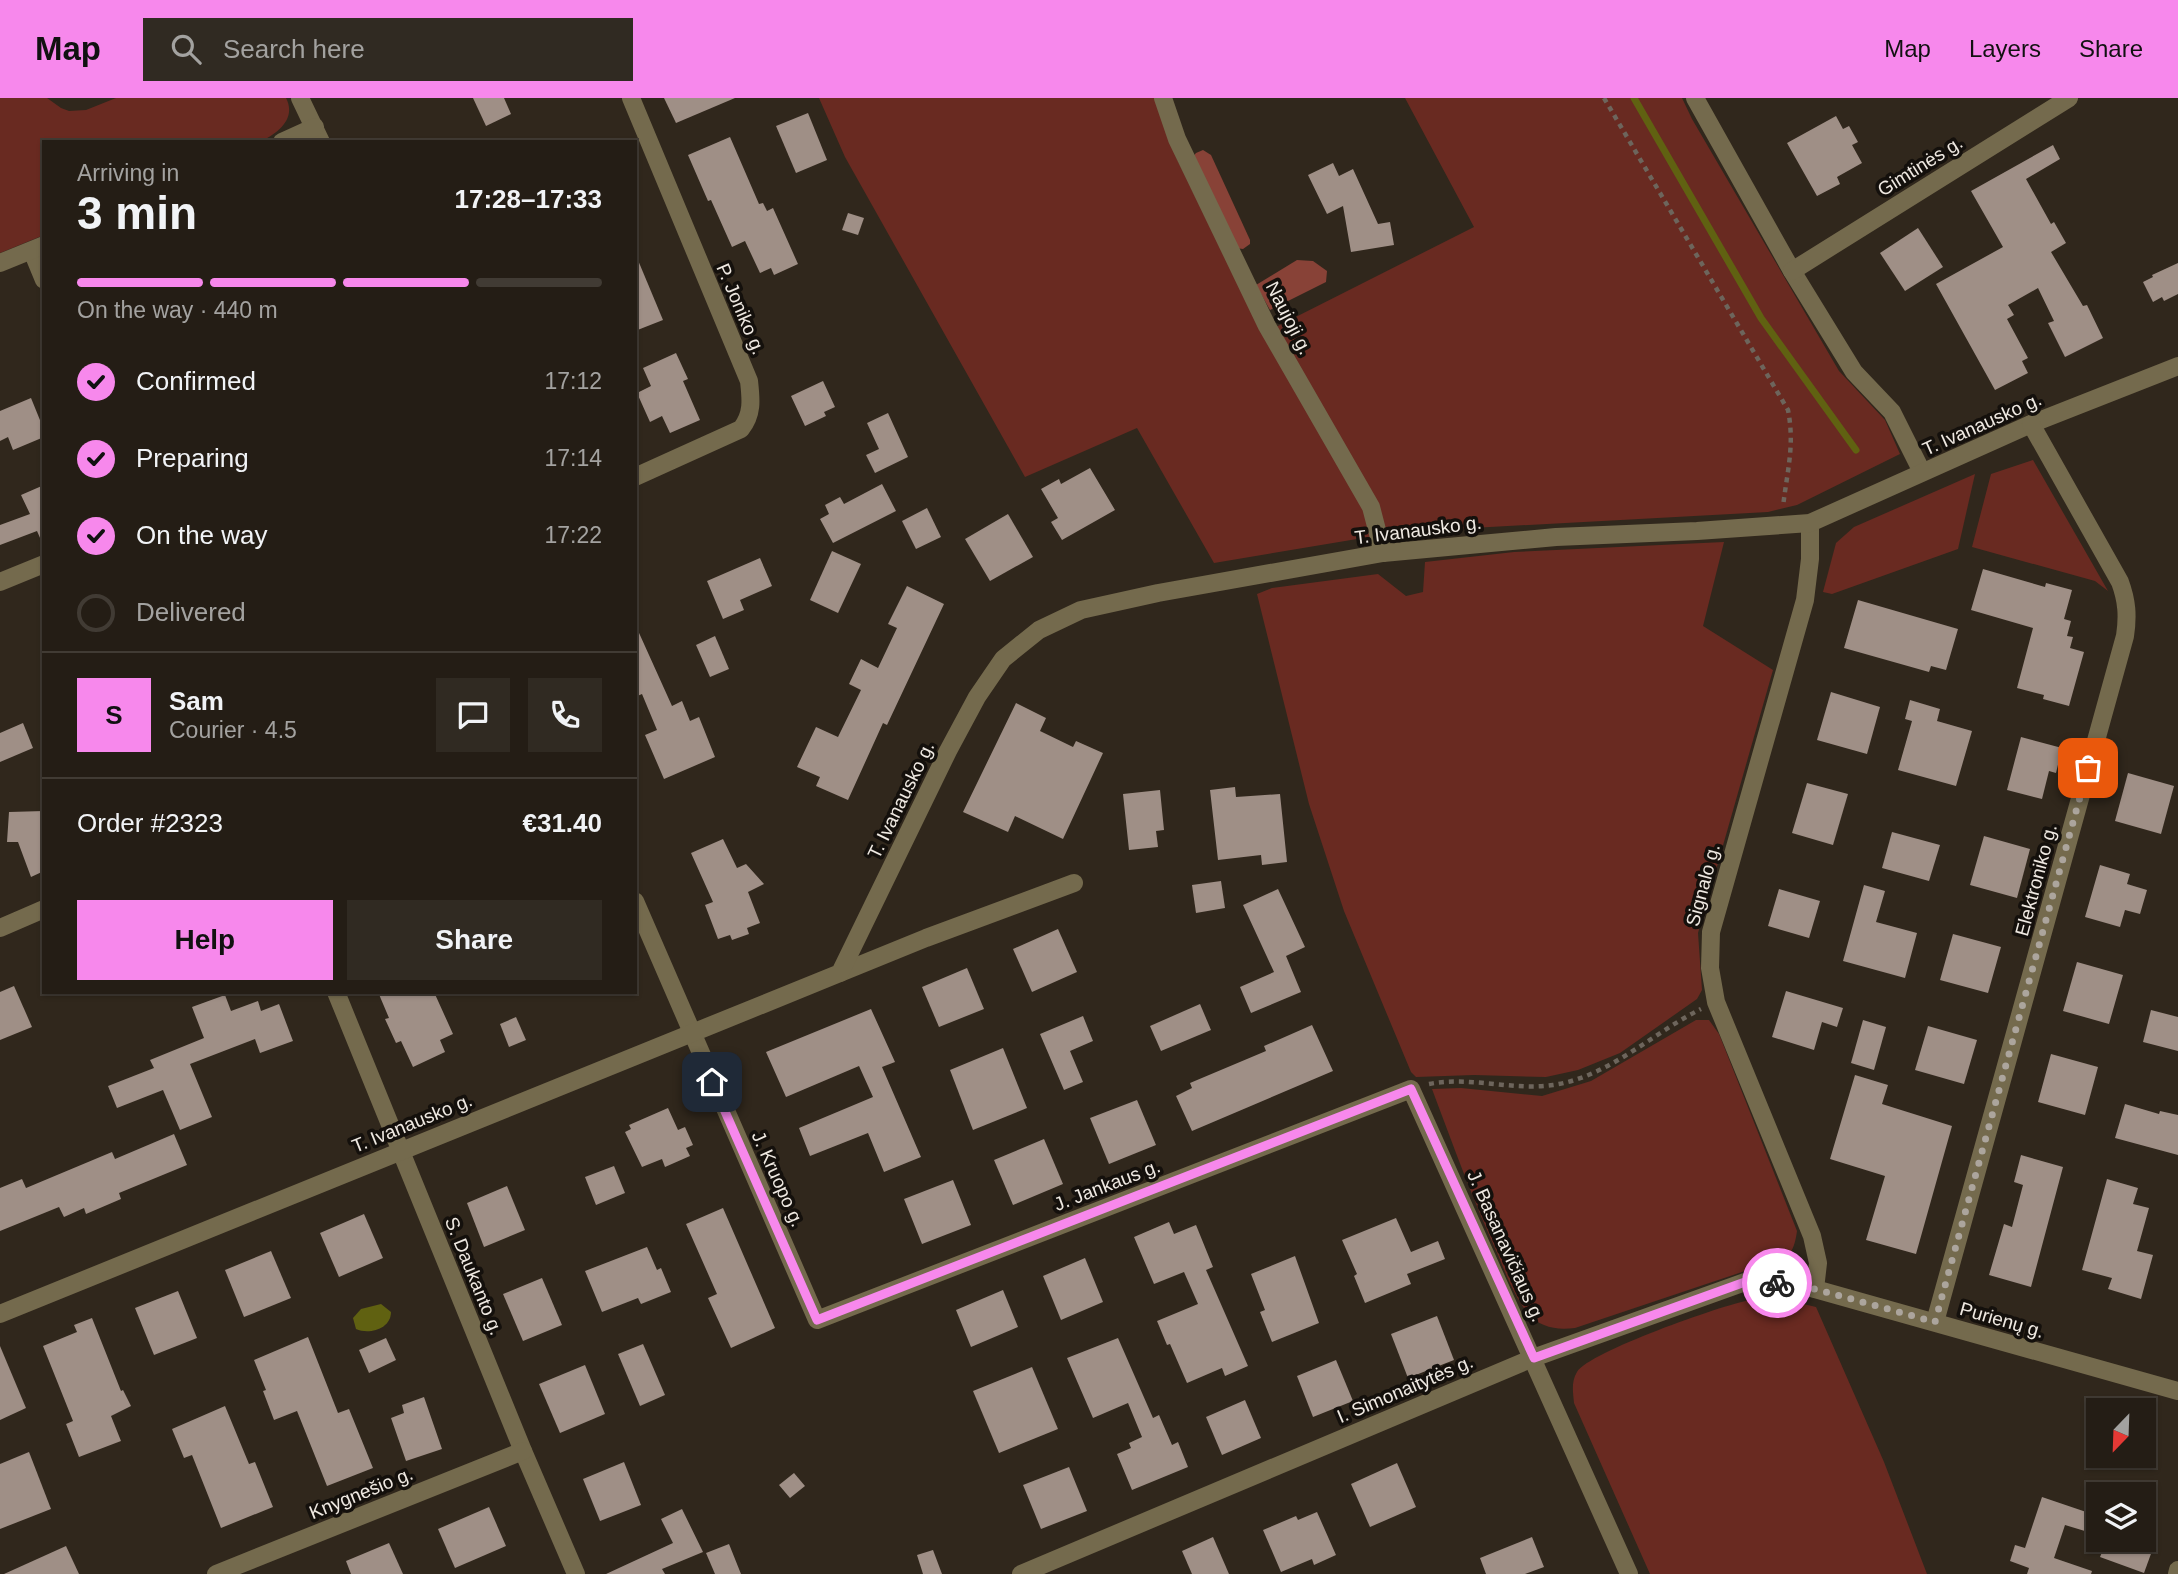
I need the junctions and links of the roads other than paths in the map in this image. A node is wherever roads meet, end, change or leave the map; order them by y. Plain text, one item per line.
1 (300, 98) edge
2 (631, 98) edge
3 (1163, 98) edge
4 (1695, 98) edge
5 (2069, 98) edge
6 (318, 134) edge
7 (291, 140) edge
8 (38, 248) edge
9 (0, 263) edge
10 (42, 269) edge
11 (1792, 271) junction
12 (2178, 366) edge
13 (2031, 424) junction
14 (1922, 472) junction
15 (637, 476) edge
16 (1810, 523) junction
17 (1383, 553) junction
18 (42, 565) edge
19 (0, 582) edge
20 (1074, 883) dead end
21 (637, 906) edge
22 (42, 910) edge
23 (0, 928) edge
24 (840, 973) junction
25 (337, 994) edge
26 (691, 1034) junction
27 (1411, 1089) joint
28 (400, 1150) junction
29 (1815, 1289) junction
30 (0, 1314) edge
31 (817, 1320) joint
32 (1935, 1322) junction
33 (1534, 1358) junction
34 (2178, 1391) edge
35 (523, 1451) junction
36 (216, 1574) edge
37 (576, 1574) edge
38 (1021, 1574) edge
39 (1629, 1574) edge

1 - 6 street
2 - 15 street, P. Joniko g.
3 - 17 street, Naujoji g.
4 - 11 street
5 - 11 street, Gimtinės g.
6 - 7 street
8 - 9 street
8 - 10 street
11 - 14 street
12 - 13 street, T. Ivanausko g.
13 - 14 street, T. Ivanausko g.
13 - 32 street, Elektroniko g.
14 - 16 street, T. Ivanausko g.
16 - 17 street, T. Ivanausko g.
16 - 29 street, Signalo g.
17 - 24 street, T. Ivanausko g.
18 - 19 street
20 - 24 street, T. Ivanausko g.
21 - 26 street, J. Kruopo g.
22 - 23 street
24 - 26 street, T. Ivanausko g.
25 - 28 street, S. Daukanto g.
26 - 28 street, T. Ivanausko g.
26 - 31 street, J. Kruopo g.
27 - 31 street, J. Jankaus g.
27 - 33 street, J. Basanavičiaus g.
28 - 30 street, T. Ivanausko g.
28 - 35 street, S. Daukanto g.
29 - 32 street, Purienų g.
29 - 33 street, I. Simonaitytės g.
32 - 34 street, Purienų g.
33 - 38 street, I. Simonaitytės g.
33 - 39 street, J. Basanavičiaus g.
35 - 36 street, Knygnešio g.
35 - 37 street, S. Daukanto g.

